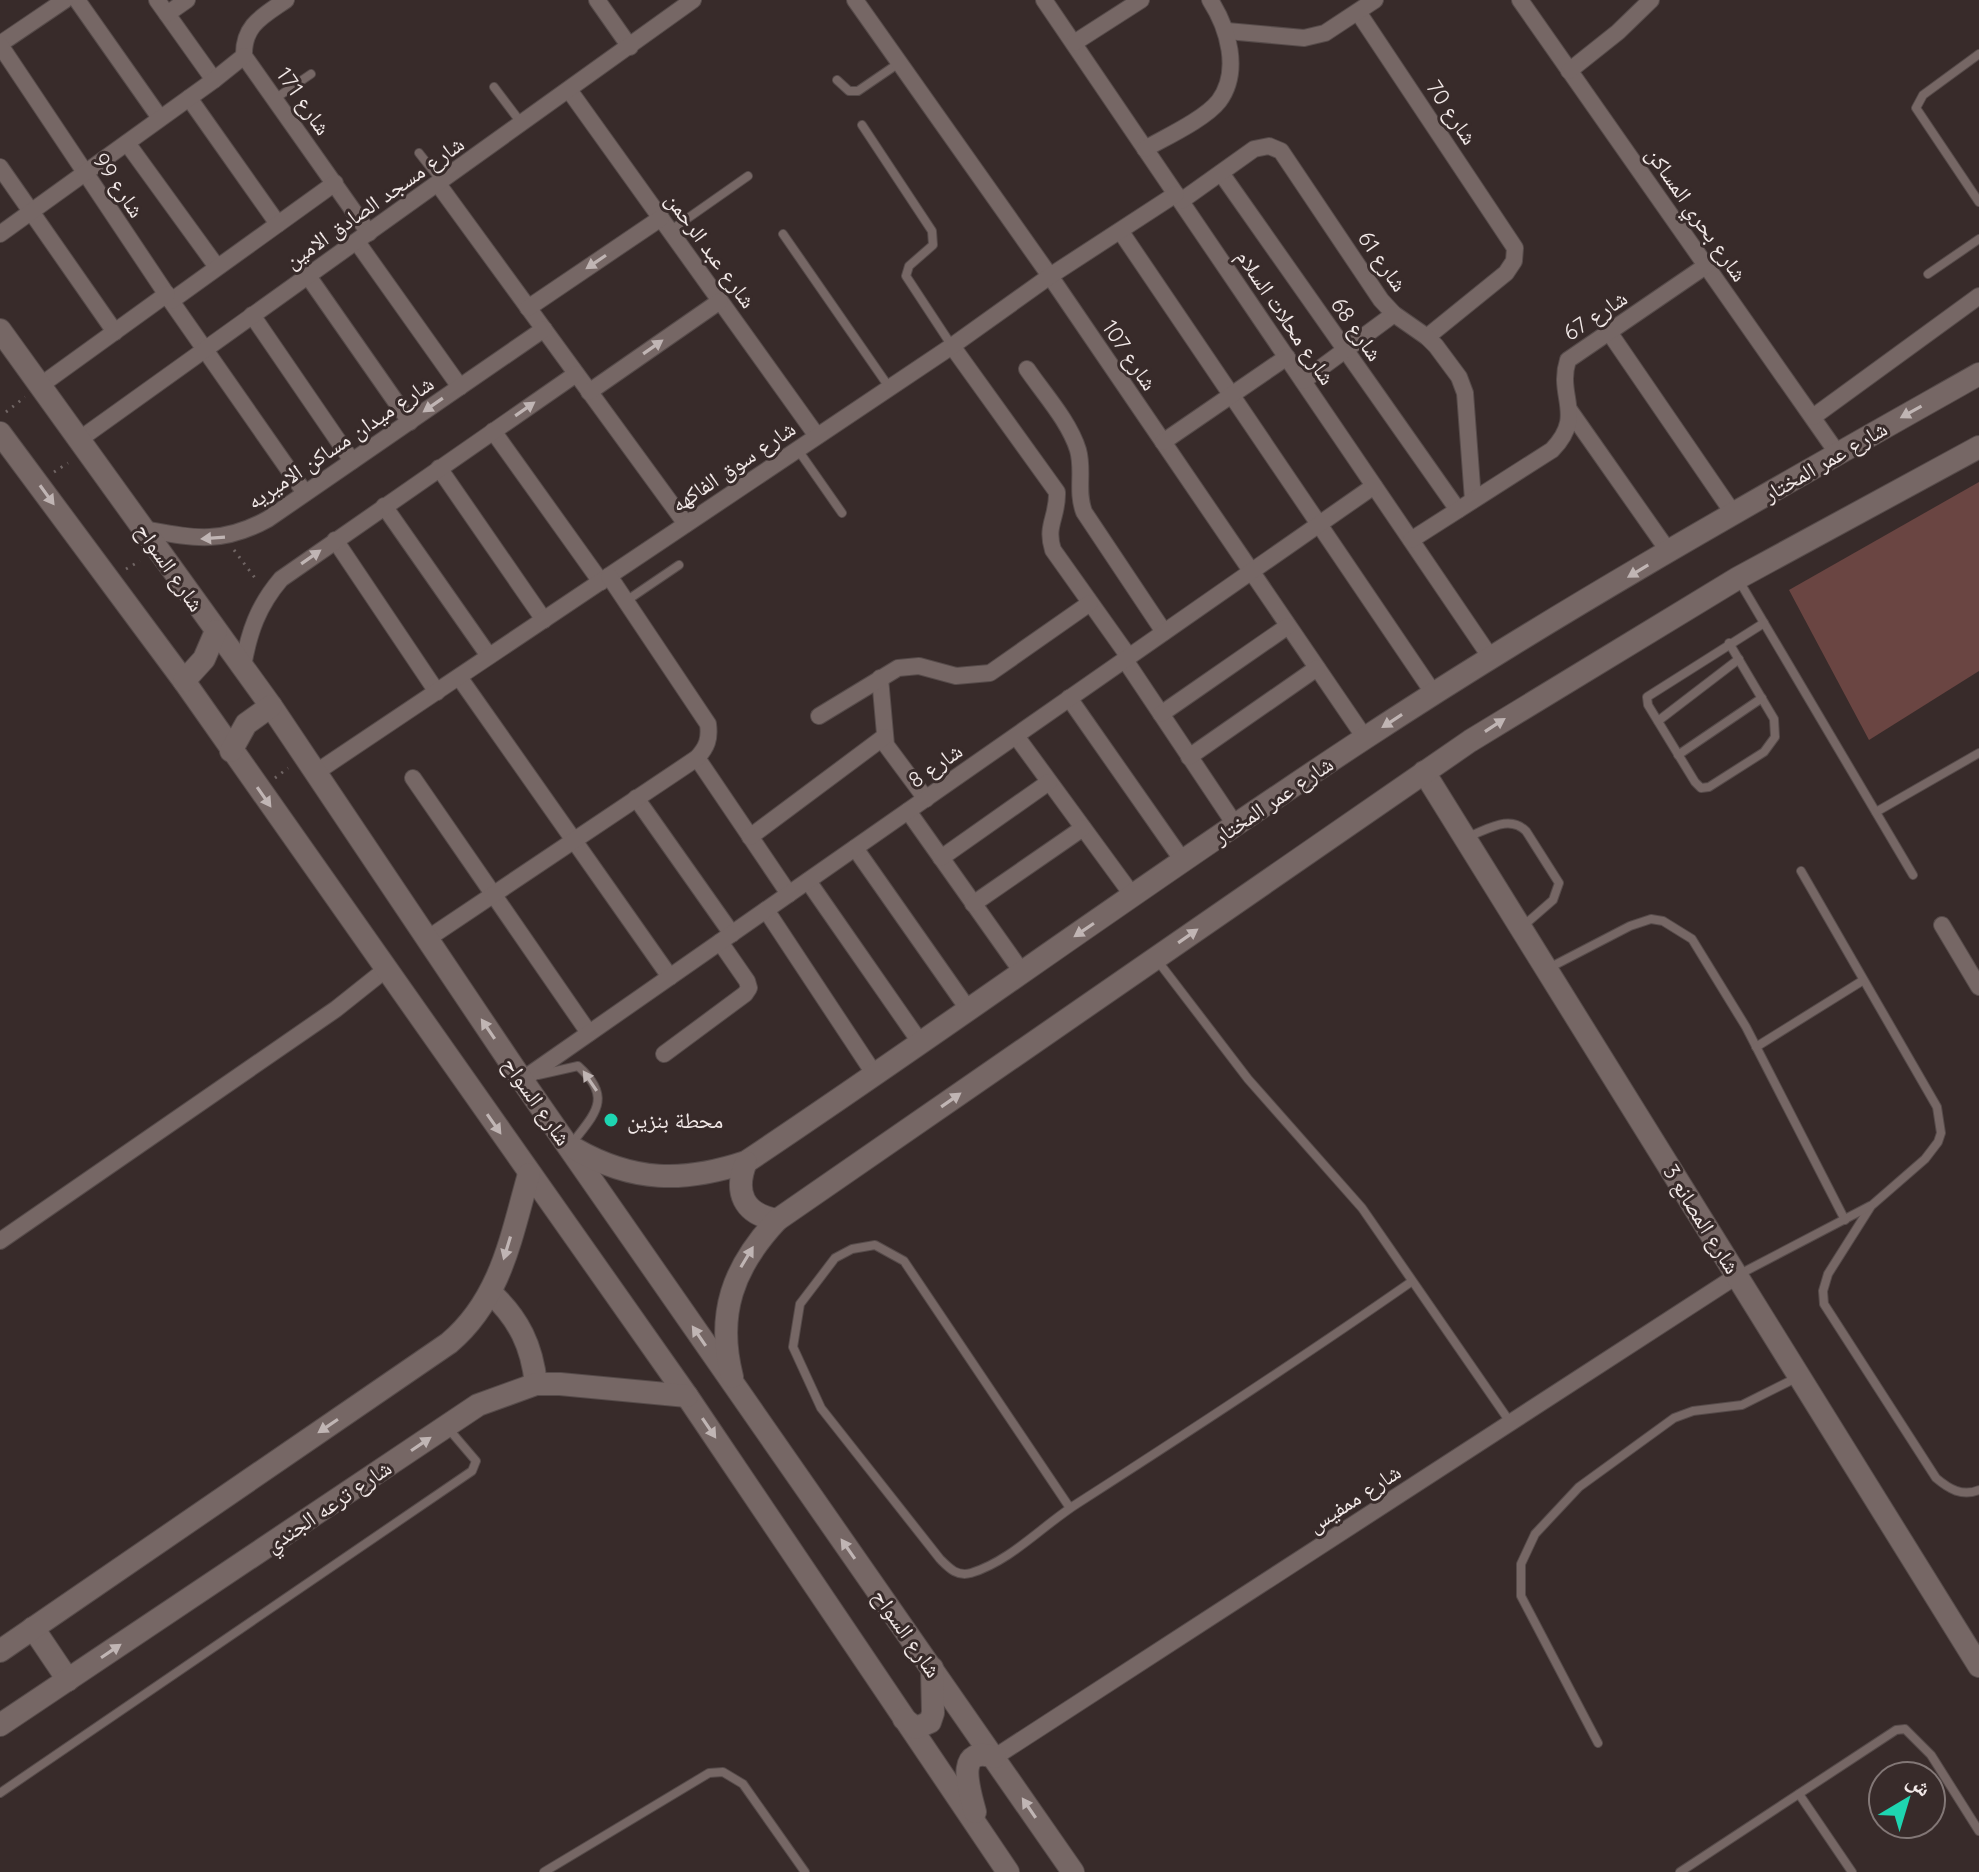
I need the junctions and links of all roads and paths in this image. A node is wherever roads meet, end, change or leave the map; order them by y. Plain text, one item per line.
1 (65, 0) edge
2 (77, 0) edge
3 (187, 0) edge
4 (286, 0) edge
5 (597, 0) edge
6 (693, 0) edge
7 (855, 0) edge
8 (1044, 0) edge
9 (1141, 0) edge
10 (1210, 0) edge
11 (1375, 0) edge
12 (1520, 0) edge
13 (1651, 0) edge
14 (162, 7) edge
15 (1358, 12) junction
16 (1227, 31) junction
17 (1074, 43) junction
18 (0, 44) edge
19 (630, 47) junction
20 (1979, 54) edge
21 (244, 56) junction
22 (899, 63) junction
23 (1569, 71) junction
24 (311, 74) dead end
25 (214, 80) junction
26 (837, 80) dead end
27 (494, 87) dead end
28 (569, 90) junction
29 (189, 98) junction
30 (276, 98) junction
31 (160, 118) junction
32 (522, 124) junction
33 (862, 125) dead end
34 (127, 143) junction
35 (1145, 149) junction
36 (419, 153) dead end
37 (0, 167) edge
38 (1221, 173) junction
39 (85, 174) junction
40 (748, 176) dead end
41 (439, 182) junction
42 (335, 183) junction
43 (1178, 198) junction
44 (1979, 202) edge
45 (31, 211) junction
46 (278, 224) junction
47 (665, 224) junction
48 (1121, 232) junction
49 (0, 234) edge
50 (783, 234) dead end
51 (363, 238) junction
52 (1979, 239) edge
53 (1707, 265) junction
54 (217, 267) junction
55 (1928, 274) dead end
56 (308, 276) junction
57 (1050, 276) junction
58 (1979, 296) edge
59 (169, 297) junction
60 (720, 301) junction
61 (528, 308) junction
62 (1394, 314) junction
63 (252, 315) junction
64 (544, 329) junction
65 (0, 330) edge
66 (115, 332) junction
67 (1609, 332) junction
68 (1427, 337) junction
69 (952, 346) junction
70 (204, 349) junction
71 (1346, 351) junction
72 (1287, 357) junction
73 (1027, 369) dead end
74 (576, 374) junction
75 (1979, 374) edge
76 (1303, 381) junction
77 (41, 385) junction
78 (460, 387) junction
79 (890, 388) junction
80 (589, 392) junction
81 (1231, 395) junction
82 (1570, 411) junction
83 (0, 417) edge
84 (1813, 417) junction
85 (410, 422) junction
86 (493, 431) junction
87 (0, 433) edge
88 (817, 436) junction
89 (1163, 442) junction
90 (84, 444) junction
91 (1979, 447) edge
92 (797, 449) junction
93 (1838, 454) junction
94 (352, 461) junction
95 (439, 468) junction
96 (38, 482) junction
97 (1374, 486) junction
98 (305, 493) junction
99 (1473, 500) junction
100 (384, 506) junction
101 (1458, 510) junction
102 (842, 513) dead end
103 (1733, 513) junction
104 (686, 524) junction
105 (1319, 525) junction
106 (143, 529) junction
107 (224, 537) junction
108 (335, 540) junction
109 (1411, 540) junction
110 (158, 550) junction
111 (1669, 552) junction
112 (679, 565) dead end
113 (1251, 572) junction
114 (1738, 578) junction
115 (109, 579) junction
116 (605, 579) junction
117 (268, 594) junction
118 (625, 601) junction
119 (1090, 603) junction
120 (544, 620) junction
121 (1764, 623) junction
122 (1288, 626) junction
123 (216, 631) junction
124 (1164, 632) junction
125 (1729, 643) junction
126 (489, 656) junction
127 (1491, 658) junction
128 (1127, 659) junction
129 (1739, 659) junction
130 (243, 666) junction
131 (1317, 668) junction
132 (459, 677) junction
133 (880, 678) junction
134 (184, 681) junction
135 (437, 692) junction
136 (1434, 694) junction
137 (1069, 698) junction
138 (1762, 698) junction
139 (271, 706) junction
140 (1161, 714) junction
141 (819, 716) dead end
142 (1658, 721) junction
143 (1016, 736) junction
144 (884, 737) junction
145 (1365, 738) junction
146 (231, 751) junction
147 (1979, 753) edge
148 (1678, 755) junction
149 (1189, 757) junction
150 (697, 758) junction
151 (310, 765) junction
152 (1424, 772) junction
153 (413, 778) dead end
154 (1049, 782) junction
155 (258, 789) junction
156 (636, 798) junction
157 (926, 799) junction
158 (908, 811) junction
159 (1876, 812) junction
160 (1236, 826) junction
161 (1083, 828) junction
162 (750, 837) junction
163 (1465, 838) junction
164 (573, 840) junction
165 (855, 848) junction
166 (941, 858) junction
167 (1183, 861) junction
168 (1801, 871) dead end
169 (1913, 875) dead end
170 (808, 881) junction
171 (493, 894) junction
172 (789, 894) junction
173 (1133, 896) junction
174 (973, 904) junction
175 (766, 910) junction
176 (1942, 925) dead end
177 (1521, 928) junction
178 (726, 938) junction
179 (427, 939) junction
180 (1156, 958) junction
181 (1547, 969) junction
182 (385, 970) junction
183 (1022, 972) junction
184 (670, 977) junction
185 (1862, 981) junction
186 (1979, 987) edge
187 (968, 1009) junction
188 (589, 1033) junction
189 (920, 1042) junction
190 (1756, 1047) junction
191 (664, 1054) dead end
192 (875, 1075) junction
193 (522, 1080) junction
194 (569, 1146) junction
195 (746, 1162) junction
196 (529, 1174) junction
197 (1871, 1206) junction
198 (777, 1220) junction
199 (1845, 1220) junction
200 (0, 1241) edge
201 (1738, 1275) junction
202 (1411, 1282) junction
203 (491, 1293) junction
204 (1799, 1376) junction
205 (536, 1384) junction
206 (734, 1386) junction
207 (687, 1396) junction
208 (1510, 1423) junction
209 (446, 1427) junction
210 (1979, 1490) edge
211 (1070, 1508) junction
212 (33, 1628) junction
213 (0, 1651) edge
214 (1979, 1666) edge
215 (932, 1668) junction
216 (68, 1680) junction
217 (904, 1719) junction
218 (0, 1725) edge
219 (1598, 1743) dead end
220 (995, 1757) junction
221 (0, 1793) edge
222 (1799, 1794) junction
223 (979, 1827) junction
224 (1979, 1831) edge
225 (544, 1872) edge
226 (805, 1872) edge
227 (1008, 1872) edge
228 (1073, 1872) edge
229 (1680, 1872) edge
230 (1852, 1872) edge

1 - 18 street
2 - 31 street
3 - 14 street
4 - 21 street
5 - 19 street
6 - 19 street, شارع مسجد الصادق الامين
7 - 22 street, شارع 107
8 - 17 street, شارع محلات السلام
9 - 17 street
10 - 16 street
11 - 15 street
12 - 23 street, شارع بحري المساكن
13 - 23 street
14 - 25 street
15 - 16 street
15 - 68 street, شارع 70
16 - 35 street
17 - 35 street, شارع محلات السلام
18 - 39 street, شارع 99
19 - 28 street, شارع مسجد الصادق الامين
20 - 44 lane
21 - 25 street
21 - 30 street, شارع 171
22 - 26 lane
22 - 57 street, شارع 107
23 - 53 street, شارع بحري المساكن
24 - 30 lane
25 - 29 street
27 - 32 lane
28 - 32 street, شارع مسجد الصادق الامين
28 - 47 street, شارع عبد الرحمن
29 - 31 street
29 - 46 street
30 - 42 street, شارع 171
31 - 34 street
32 - 41 street, شارع مسجد الصادق الامين
33 - 69 lane
34 - 39 street
34 - 54 street
35 - 43 street, شارع محلات السلام
36 - 41 lane
37 - 45 street
38 - 43 street, شارع 61
38 - 62 street, شارع 61
38 - 71 street, شارع 68
39 - 45 street
39 - 59 street, شارع 99
40 - 47 lane
41 - 51 street, شارع مسجد الصادق الامين
41 - 61 street
42 - 46 street
42 - 51 street, شارع 171
43 - 48 street, شارع سوق الفاكهه
43 - 72 street, شارع محلات السلام
45 - 49 street
45 - 66 street
46 - 54 street
47 - 60 street, شارع عبد الرحمن
47 -> 61 street
48 - 57 street, شارع سوق الفاكهه
48 - 81 street
50 - 79 lane
51 - 56 street, شارع مسجد الصادق الامين
51 - 78 street, شارع 171
52 - 55 lane
53 - 67 street, شارع 67
53 - 84 street, شارع بحري المساكن
54 - 59 street
56 - 63 street, شارع مسجد الصادق الامين
56 - 85 street
57 - 69 street, شارع سوق الفاكهه
57 - 89 street, شارع 107
58 - 84 street
59 - 66 street
59 - 70 street, شارع 99
80 -> 60 street
60 - 88 street, شارع عبد الرحمن
61 - 64 street
62 - 68 street, شارع 61
62 - 71 street
63 - 70 street, شارع مسجد الصادق الامين
63 - 94 street
64 - 74 street
64 - 78 street, شارع ميدان مساكن الاميريه
65 - 77 main road, شارع السواح
66 - 77 street
67 - 82 street, شارع 67
67 - 103 street
68 - 99 street, شارع 61
69 - 79 street, شارع سوق الفاكهه
69 - 119 street
70 - 90 street, شارع مسجد الصادق الامين
70 - 98 street, شارع 99
71 - 76 street
71 - 101 street, شارع 68
72 - 76 street, شارع محلات السلام
72 - 81 street
73 - 124 street
74 - 80 street
86 -> 74 street
75 -> 93 main road, شارع عمر المختار
76 - 97 street, شارع محلات السلام
77 - 83 path
77 - 90 main road, شارع السواح
78 -> 85 street, شارع ميدان مساكن الاميريه
79 - 88 street, شارع سوق الفاكهه
80 - 104 street
81 - 89 street
81 - 105 street
82 - 99 street
82 - 111 street
84 - 93 street, شارع بحري المساكن
85 - 94 street, شارع ميدان مساكن الاميريه
86 - 95 street
86 - 116 street
87 - 96 main road
88 - 92 street, شارع سوق الفاكهه
89 - 113 street, شارع 107
90 - 96 path
90 - 106 main road, شارع السواح
91 - 114 main road
92 - 102 lane
92 - 104 street, شارع سوق الفاكهه
93 - 103 main road, شارع عمر المختار
94 - 98 street, شارع ميدان مساكن الاميريه
95 - 100 street
95 - 120 street
96 -> 115 main road
97 - 105 street, شارع 8
97 - 109 street, شارع محلات السلام
98 - 107 street, شارع ميدان مساكن الاميريه
99 - 101 street
100 - 108 street
100 - 126 street
101 - 109 street
103 - 111 main road, شارع عمر المختار
104 - 116 street, شارع سوق الفاكهه
105 - 113 street, شارع 8
105 - 136 street
107 -> 106 street, شارع ميدان مساكن الاميريه
106 - 110 main road, شارع السواح
107 - 117 path
117 -> 108 street
108 - 135 street
109 - 127 street, شارع محلات السلام
110 - 115 path
110 - 123 main road, شارع السواح
111 -> 127 main road, شارع عمر المختار
112 - 118 lane
113 - 122 street, شارع 107
113 - 124 street, شارع 8
114 - 121 lane
152 -> 114 main road
115 - 134 main road
116 - 118 street
116 - 120 street, شارع سوق الفاكهه
117 - 130 street
118 - 150 street
119 - 128 street
119 - 133 street
120 - 126 street, شارع سوق الفاكهه
121 - 125 lane
121 - 159 lane
122 - 131 street, شارع 107
122 - 140 street
123 - 130 main road, شارع السواح
123 - 134 main road
124 - 128 street, شارع 8
125 - 129 lane
125 - 142 lane
126 - 132 street, شارع سوق الفاكهه
127 - 136 main road, شارع عمر المختار
128 - 137 street, شارع 8
128 - 140 street
129 - 138 lane
129 - 142 lane
130 - 139 main road, شارع السواح
131 - 145 street, شارع 107
131 - 149 street
132 - 135 street, شارع سوق الفاكهه
132 - 164 street
133 - 141 street
133 - 144 street
134 - 146 main road
135 - 151 street, شارع سوق الفاكهه
136 -> 145 main road, شارع عمر المختار
137 - 143 street, شارع 8
137 - 167 street
138 - 148 lane
138 - 148 lane
139 - 146 main road
139 - 151 main road, شارع السواح
140 - 149 street
142 - 148 lane
143 - 154 street
143 - 157 street, شارع 8
144 - 157 street
144 - 162 street
145 - 160 main road, شارع عمر المختار
146 - 155 main road
147 - 159 lane
149 - 160 street
150 - 156 street
150 - 162 street
151 - 155 path
151 - 179 main road, شارع السواح
152 - 163 main road, شارع المصانع 3
180 -> 152 main road
153 - 171 street
154 - 161 street
154 - 166 street
155 -> 182 main road
156 - 164 street
156 - 178 street
157 - 158 street, شارع 8
158 - 165 street, شارع 8
158 - 166 street
159 - 169 lane
160 - 167 main road, شارع عمر المختار
161 - 173 street
161 - 174 street
162 - 172 street
163 - 177 main road, شارع المصانع 3
163 - 177 lane
164 - 171 street
164 - 184 street
165 - 170 street, شارع 8
165 - 187 street
166 - 174 street
167 - 173 main road, شارع عمر المختار
168 - 185 lane
170 - 172 street, شارع 8
170 - 189 street
171 - 179 street
171 - 188 street
172 - 175 street, شارع 8
173 -> 183 main road, شارع عمر المختار
174 - 183 street
175 - 178 street, شارع 8
175 - 192 street
176 - 186 street
177 - 181 main road, شارع المصانع 3
178 - 184 street, شارع 8
178 - 191 street
193 -> 179 main road, شارع السواح
198 -> 180 main road
180 - 202 lane
181 - 190 lane
181 - 201 main road, شارع المصانع 3
182 -> 196 main road
182 - 200 street
183 - 187 main road, شارع عمر المختار
184 - 188 street, شارع 8
185 - 190 lane
185 - 197 lane
187 - 189 main road, شارع عمر المختار
188 - 193 street, شارع 8
189 - 192 main road, شارع عمر المختار
190 - 199 lane
192 - 195 main road, شارع عمر المختار
193 - 194 main road, شارع السواح
194 -> 193 lane
194 - 195 main road, شارع عمر المختار
206 -> 194 main road, شارع السواح
195 - 198 main road
196 -> 203 main road
196 - 207 main road
197 - 199 lane
197 - 210 lane
206 -> 198 main road
199 - 201 lane
201 - 204 main road, شارع المصانع 3
201 - 208 street, شارع ممفيس
202 - 208 lane
202 - 211 lane
203 - 205 main road
203 -> 212 main road
204 - 214 main road, شارع المصانع 3
204 - 219 lane
205 - 207 main road, شارع ترعه الجندي
205 - 209 main road, شارع ترعه الجندي
215 -> 206 main road, شارع السواح
207 -> 217 main road
208 - 220 street, شارع ممفيس
216 -> 209 main road, شارع ترعه الجندي
209 - 221 lane
211 - 211 lane
212 - 213 main road
212 - 216 main road
215 - 217 main road
215 - 220 main road, شارع السواح
216 - 218 main road, شارع ترعه الجندي
217 - 223 main road
220 - 223 main road
228 -> 220 main road, شارع السواح
222 - 224 lane
222 - 229 lane
222 - 230 lane
223 - 227 main road
225 - 226 lane

